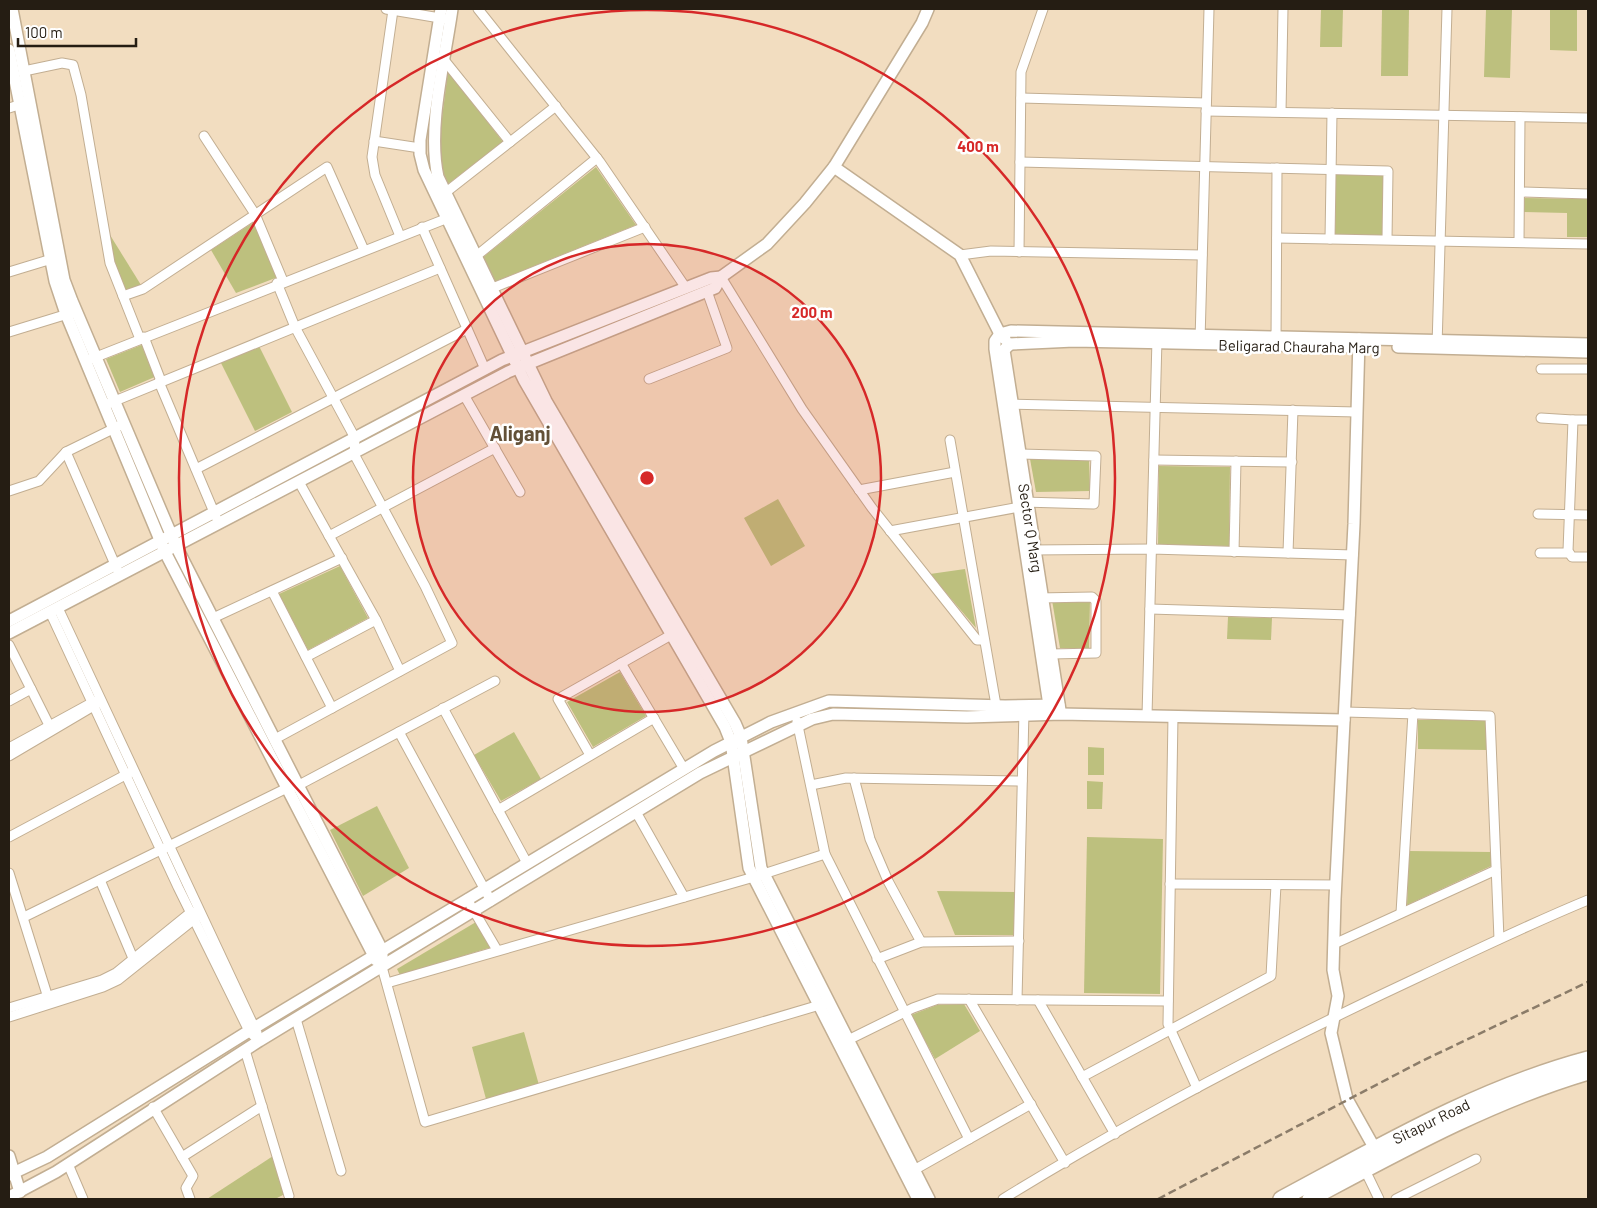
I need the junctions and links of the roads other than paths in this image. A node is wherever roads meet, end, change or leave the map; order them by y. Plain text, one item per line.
1 (12, 9) edge
2 (390, 9) edge
3 (478, 9) edge
4 (928, 9) edge
5 (1042, 9) edge
6 (1208, 9) edge
7 (1283, 9) edge
8 (1447, 9) edge
9 (446, 14) edge
10 (9, 50) edge
11 (444, 61) junction
12 (24, 71) junction
13 (1021, 98) junction
14 (19, 105) edge
15 (556, 106) junction
16 (1206, 107) junction
17 (1281, 112) junction
18 (1332, 113) junction
19 (1444, 116) junction
20 (1520, 117) junction
21 (1588, 118) edge
22 (204, 136) dead end
23 (374, 140) junction
24 (510, 142) junction
25 (420, 148) junction
26 (597, 158) junction
27 (1020, 162) junction
28 (1205, 166) junction
29 (834, 167) junction
30 (1277, 168) junction
31 (1331, 169) junction
32 (1520, 192) junction
33 (445, 193) junction
34 (1588, 194) edge
35 (255, 214) junction
36 (451, 216) junction
37 (422, 227) junction
38 (645, 227) junction
39 (400, 236) junction
40 (1277, 238) junction
41 (1330, 239) junction
42 (1388, 239) junction
43 (1440, 240) junction
44 (1519, 242) junction
45 (1588, 244) edge
46 (364, 250) junction
47 (1019, 252) junction
48 (960, 255) junction
49 (1202, 255) junction
50 (475, 257) junction
51 (55, 258) junction
52 (440, 268) junction
53 (9, 272) edge
54 (721, 278) junction
55 (280, 282) junction
56 (686, 288) junction
57 (490, 289) junction
58 (707, 291) junction
59 (123, 296) junction
60 (71, 313) junction
61 (295, 327) junction
62 (467, 329) junction
63 (9, 332) edge
64 (1000, 334) junction
65 (142, 338) junction
66 (1157, 339) junction
67 (1200, 340) junction
68 (1276, 342) junction
69 (1359, 343) junction
70 (1010, 344) junction
71 (1588, 344) edge
72 (1437, 345) junction
73 (1588, 352) edge
74 (517, 355) junction
75 (91, 359) junction
76 (523, 366) junction
77 (1541, 368) dead end
78 (485, 369) junction
79 (1588, 369) edge
80 (649, 379) dead end
81 (160, 382) junction
82 (464, 395) junction
83 (333, 397) junction
84 (110, 403) junction
85 (1008, 404) junction
86 (1155, 407) junction
87 (1293, 410) junction
88 (1357, 412) junction
89 (1541, 418) dead end
90 (1573, 420) junction
91 (1588, 420) edge
92 (119, 426) junction
93 (355, 438) junction
94 (950, 440) dead end
95 (495, 448) junction
96 (66, 452) junction
97 (354, 454) junction
98 (1020, 454) junction
99 (1154, 460) junction
100 (1236, 461) junction
101 (1292, 462) junction
102 (196, 470) junction
103 (955, 472) junction
104 (299, 482) junction
105 (859, 490) junction
106 (9, 491) edge
107 (520, 492) dead end
108 (1023, 505) junction
109 (382, 507) junction
110 (603, 508) junction
111 (215, 513) junction
112 (1538, 514) dead end
113 (1570, 515) junction
114 (1588, 515) edge
115 (963, 518) junction
116 (219, 524) junction
117 (890, 531) junction
118 (329, 536) junction
119 (174, 541) junction
120 (163, 547) junction
121 (1151, 549) junction
122 (1030, 550) junction
123 (1234, 552) junction
124 (1288, 553) junction
125 (1540, 553) dead end
126 (1569, 553) junction
127 (1353, 555) junction
128 (1588, 557) edge
129 (342, 558) junction
130 (118, 571) junction
131 (272, 590) junction
132 (1037, 598) junction
133 (54, 610) junction
134 (1150, 610) junction
135 (1350, 615) junction
136 (213, 618) junction
137 (376, 620) junction
138 (9, 621) edge
139 (9, 633) edge
140 (671, 635) junction
141 (984, 640) junction
142 (9, 645) edge
143 (1051, 654) junction
144 (306, 656) junction
145 (621, 663) junction
146 (400, 672) junction
147 (495, 681) dead end
148 (31, 689) junction
149 (9, 701) edge
150 (96, 703) junction
151 (332, 708) junction
152 (443, 708) junction
153 (1054, 709) junction
154 (1024, 710) junction
155 (997, 711) junction
156 (795, 713) junction
157 (1413, 714) junction
158 (1146, 716) junction
159 (1173, 716) junction
160 (1344, 716) junction
161 (654, 718) junction
162 (798, 725) junction
163 (50, 729) junction
164 (399, 732) junction
165 (275, 739) junction
166 (736, 740) junction
167 (9, 752) edge
168 (590, 754) junction
169 (738, 754) junction
170 (684, 769) junction
171 (129, 772) junction
172 (854, 778) junction
173 (1022, 781) junction
174 (299, 785) junction
175 (810, 785) junction
176 (287, 788) junction
177 (498, 810) junction
178 (636, 812) junction
179 (9, 836) edge
180 (165, 849) junction
181 (825, 854) junction
182 (526, 863) junction
183 (1496, 870) junction
184 (9, 873) edge
185 (759, 875) junction
186 (100, 880) junction
187 (1170, 884) junction
188 (1276, 885) junction
189 (1336, 885) junction
190 (484, 888) junction
191 (684, 897) junction
192 (467, 898) junction
193 (1588, 900) edge
194 (492, 901) junction
195 (474, 911) junction
196 (1401, 913) junction
197 (195, 915) junction
198 (24, 917) junction
199 (1499, 939) junction
200 (1019, 941) junction
201 (921, 942) junction
202 (1334, 944) junction
203 (497, 950) junction
204 (377, 953) junction
205 (877, 959) junction
206 (135, 962) junction
207 (382, 967) junction
208 (387, 983) junction
209 (969, 999) junction
210 (49, 1000) junction
211 (1018, 1000) junction
212 (1038, 1000) junction
213 (1168, 1001) junction
214 (823, 1004) junction
215 (9, 1008) edge
216 (904, 1012) junction
217 (1334, 1016) junction
218 (9, 1017) edge
219 (296, 1019) junction
220 (252, 1029) junction
221 (1170, 1030) junction
222 (848, 1040) junction
223 (259, 1041) junction
224 (245, 1050) junction
225 (1588, 1059) edge
226 (1588, 1072) edge
227 (1082, 1076) junction
228 (1197, 1088) junction
229 (1031, 1104) junction
230 (262, 1106) junction
231 (153, 1107) junction
232 (1115, 1134) junction
233 (969, 1139) junction
234 (1375, 1149) junction
235 (9, 1156) edge
236 (182, 1157) junction
237 (1476, 1159) dead end
238 (1065, 1163) junction
239 (68, 1164) junction
240 (914, 1170) junction
241 (1365, 1170) junction
242 (341, 1171) dead end
243 (11, 1174) edge
244 (22, 1195) edge
245 (289, 1196) dead end
246 (9, 1197) edge
247 (83, 1199) edge
248 (190, 1199) edge
249 (918, 1199) edge
250 (929, 1199) edge
251 (1003, 1199) edge
252 (1281, 1199) edge
253 (1310, 1199) edge
254 (1379, 1199) edge
255 (1396, 1199) edge

1 - 12 street
2 - 9 street
2 - 23 street
3 - 15 street
4 - 29 street
5 - 13 street
6 - 16 street
7 - 17 street
8 - 19 street
9 - 11 street
9 - 25 street
10 - 14 street
11 - 24 street
11 - 33 street
12 - 14 street
12 - 59 street
13 - 16 street
13 - 27 street
14 - 51 street
15 - 24 street
15 - 26 street
16 - 17 street
16 - 28 street
17 - 18 street
18 - 19 street
18 - 31 street
19 - 20 street
19 - 43 street
20 - 21 street
20 - 32 street
22 - 35 street
23 - 25 street
23 - 39 street
24 - 33 street
25 - 36 street
26 - 38 street
26 - 50 street
27 - 28 street
27 - 47 street
28 - 30 street
28 - 49 street
29 - 48 street
29 - 54 street
30 - 31 street
30 - 40 street
31 - 41 street
31 - 42 street
32 - 34 street
32 - 44 street
33 - 36 street
35 - 46 street
35 - 55 street
35 - 59 street
36 - 37 street
36 - 50 street
36 - 74 street
37 - 39 street
37 - 52 street
38 - 56 street
38 - 57 street
39 - 46 street
40 - 41 street
40 - 68 street
41 - 42 street
42 - 43 street
43 - 44 street
43 - 72 street
44 - 45 street
46 - 55 street
47 - 48 street
47 - 49 street
48 - 64 street
49 - 67 street
50 - 57 street
51 - 53 street
51 - 60 street
52 - 61 street
52 - 62 street
54 - 56 street
54 - 58 street
54 - 105 street
55 - 61 street
55 - 65 street
56 - 74 street
57 - 74 street
58 - 76 street
58 - 80 street
59 - 65 street
60 - 63 street
60 - 75 street
61 - 81 street
61 - 83 street
62 - 78 street
62 - 83 street
64 - 66 street
64 - 70 street
64 - 85 street
65 - 75 street
65 - 81 street
66 - 67 street, Beligarad Chauraha Marg
66 - 70 street, Beligarad Chauraha Marg
66 - 86 street
67 - 68 street, Beligarad Chauraha Marg
68 - 69 street, Beligarad Chauraha Marg
69 - 72 street, Beligarad Chauraha Marg
69 - 88 street
70 - 85 street, Sector Q Marg
71 - 72 street
72 - 73 street, Beligarad Chauraha Marg
74 - 76 street
74 - 78 street
75 - 84 street
76 - 82 street
76 - 110 street
77 - 79 street
78 - 93 street
81 - 84 street
81 - 102 street
82 - 95 street
82 - 97 street
83 - 93 street
83 - 102 street
84 - 92 street
85 - 86 street
85 - 98 street, Sector Q Marg
85 - 108 street
86 - 87 street
86 - 99 street
87 - 88 street
87 - 101 street
88 - 127 street
89 - 90 street
90 - 91 street
90 - 113 street
92 - 96 street
92 - 119 street
92 - 120 street
93 - 97 street
93 - 111 street
94 - 103 street
95 - 107 street
95 - 109 street
96 - 106 street
96 - 130 street
97 - 104 street
97 - 109 street
98 - 108 street, Sector Q Marg
98 - 108 street
99 - 100 street
99 - 121 street
100 - 101 street
100 - 123 street
101 - 124 street
102 - 111 street
103 - 105 street
103 - 115 street
104 - 116 street
104 - 118 street
105 - 117 street
108 - 115 street
108 - 122 street
109 - 118 street
109 - 146 street
110 - 140 street
110 - 166 street
111 - 116 street
111 - 119 street
112 - 113 street
113 - 114 street
113 - 126 street
115 - 117 street
115 - 141 street
116 - 119 street
117 - 141 street
118 - 129 street
119 - 120 street
119 - 136 street
120 - 130 street
120 - 176 street
121 - 122 street
121 - 123 street
121 - 134 street
122 - 132 street
123 - 124 street
124 - 127 street
125 - 126 street
126 - 128 street
127 - 135 street
129 - 131 street
129 - 137 street
130 - 133 street
130 - 138 street
131 - 136 street
131 - 144 street
132 - 143 street
132 - 143 street
132 - 153 street
133 - 139 street
133 - 150 street
134 - 135 street
134 - 158 street
135 - 160 street
136 - 165 street
137 - 144 street
137 - 146 street
140 - 145 street
140 - 166 street
141 - 155 street
142 - 148 street
143 - 153 street
144 - 151 street
145 - 161 street
145 - 168 street
146 - 151 street
147 - 152 street
148 - 149 street
148 - 163 street
150 - 163 street
150 - 171 street
151 - 165 street
152 - 164 street
152 - 177 street
153 - 154 street
153 - 158 street
154 - 155 street
154 - 173 street
155 - 156 street
155 - 162 street
156 - 162 street
156 - 166 street
157 - 160 street
157 - 183 street
157 - 196 street
158 - 159 street
159 - 160 street
159 - 187 street
160 - 189 street
161 - 168 street
161 - 170 street
162 - 169 street
162 - 175 street
163 - 167 street
164 - 174 street
164 - 190 street
165 - 174 street
166 - 169 street
166 - 170 street
168 - 177 street
169 - 178 street
169 - 185 street
170 - 182 street
171 - 179 street
171 - 180 street
172 - 173 street
172 - 175 street
172 - 201 street
173 - 200 street
174 - 176 street
174 - 204 street
175 - 181 street
176 - 180 street
176 - 204 street
177 - 182 street
178 - 191 street
178 - 194 street
180 - 186 street
180 - 197 street
181 - 185 street
181 - 205 street
182 - 190 street
183 - 196 street
183 - 199 street
184 - 198 street
185 - 191 street
185 - 214 street
186 - 198 street
186 - 206 street
187 - 188 street
187 - 213 street
188 - 189 street
188 - 221 street
189 - 202 street
190 - 192 street
190 - 194 street
191 - 203 street
192 - 195 street
192 - 204 street
193 - 199 street
194 - 195 street
195 - 203 street
195 - 207 street
196 - 202 street
197 - 206 street
197 - 220 street
198 - 210 street
199 - 217 street
200 - 201 street
200 - 211 street
201 - 205 street
202 - 217 street
203 - 208 street
204 - 207 street
204 - 220 street
205 - 216 street
206 - 210 street
207 - 208 street
207 - 219 street
208 - 214 street
209 - 211 street
209 - 216 street
209 - 229 street
210 - 215 street
210 - 218 street
211 - 212 street
212 - 213 street
212 - 227 street
213 - 221 street
214 - 222 street
214 - 249 street
216 - 222 street
216 - 233 street
217 - 228 street
217 - 234 street
219 - 223 street
219 - 242 street
220 - 223 street
220 - 243 street
221 - 227 street
221 - 228 street
222 - 240 street
223 - 224 street
224 - 230 street
224 - 231 street
225 - 234 main road, Sitapur Road
226 - 241 main road, Sitapur Road
227 - 232 street
228 - 232 street
229 - 233 street
229 - 238 street
230 - 236 street
230 - 245 street
231 - 236 street
231 - 239 street
232 - 238 street
233 - 240 street
234 - 252 main road, Sitapur Road
235 - 243 street
236 - 248 street
237 - 255 street
238 - 251 street
239 - 244 street
239 - 247 street
240 - 250 street
241 - 253 main road, Sitapur Road
241 - 254 street
243 - 244 street
244 - 246 street

